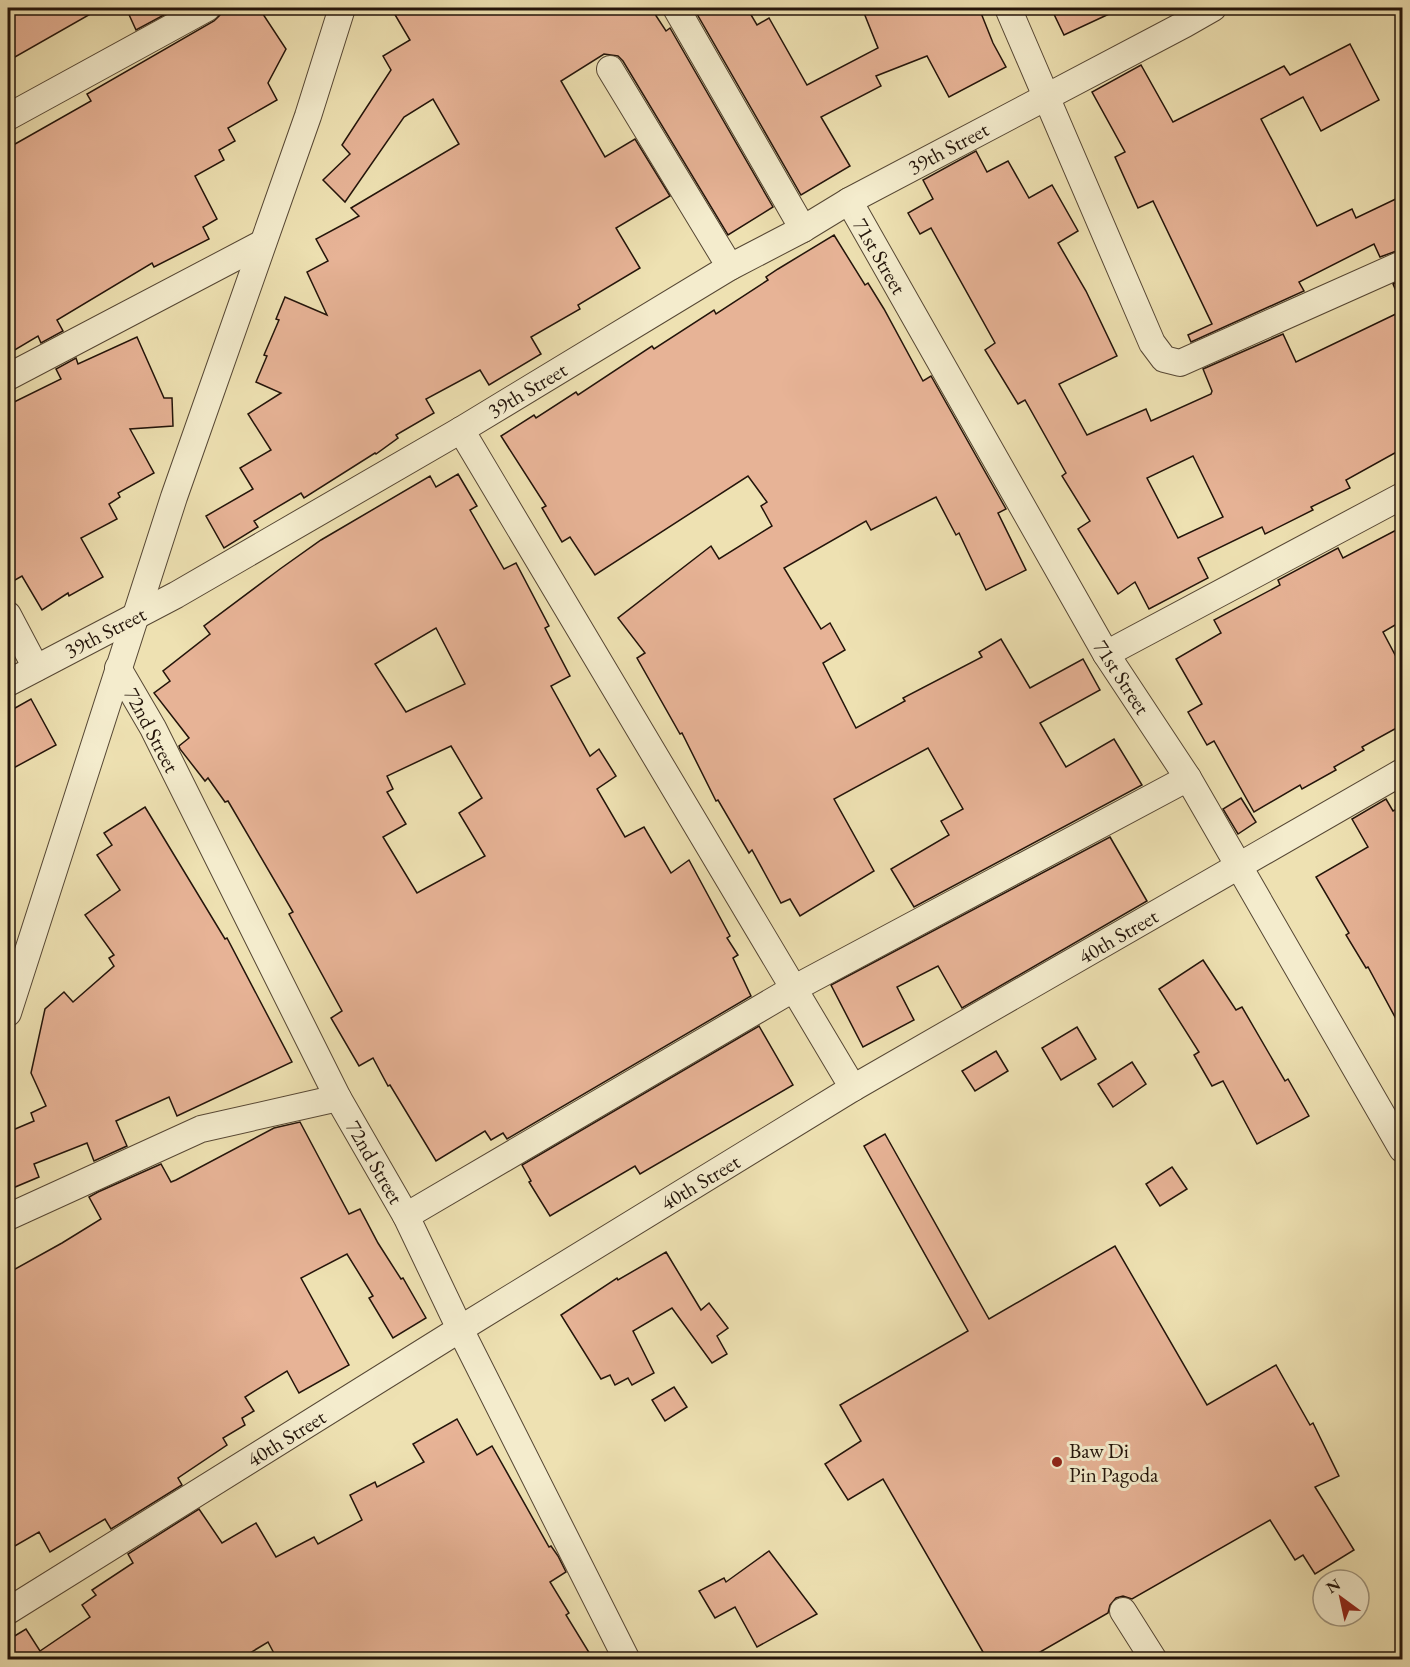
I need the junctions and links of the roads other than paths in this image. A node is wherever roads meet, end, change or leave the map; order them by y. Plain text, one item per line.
1 (342, 8) edge
2 (676, 8) edge
3 (1008, 8) edge
4 (1213, 8) edge
5 (195, 10) edge
6 (610, 69) dead end
7 (1046, 96) junction
8 (8, 117) edge
9 (849, 201) junction
10 (802, 229) junction
11 (261, 244) junction
12 (1402, 264) edge
13 (730, 267) junction
14 (8, 376) edge
15 (461, 430) junction
16 (1402, 496) edge
17 (8, 615) edge
18 (135, 617) junction
19 (1106, 654) junction
20 (36, 668) junction
21 (118, 668) junction
22 (8, 683) edge
23 (1402, 772) edge
24 (1188, 778) junction
25 (1239, 866) junction
26 (793, 989) junction
27 (9, 1006) edge
28 (853, 1088) junction
29 (338, 1098) junction
30 (1402, 1149) edge
31 (406, 1216) junction
32 (8, 1217) edge
33 (460, 1329) junction
34 (8, 1611) edge
35 (1123, 1611) dead end
36 (627, 1659) edge
37 (1154, 1659) edge

1 - 11 street
2 - 10 street
3 - 7 street
4 - 7 street, 39th Street
5 - 8 street
6 - 13 street
7 - 9 street, 39th Street
7 - 12 street
9 - 10 street, 39th Street
9 - 19 street, 71st Street
10 - 13 street, 39th Street
11 - 14 street
11 - 18 street
13 - 15 street, 39th Street
15 - 18 street, 39th Street
15 - 26 street
16 - 19 street
17 - 20 street
18 - 20 street, 39th Street
18 - 21 street
19 - 24 street, 71st Street
20 - 22 street, 39th Street
21 - 27 street
21 - 29 street, 72nd Street
23 - 25 street, 40th Street
24 - 25 street, 71st Street
24 - 26 street
25 - 28 street, 40th Street
25 - 30 street, 71st Street
26 - 28 street
26 - 31 street
28 - 33 street, 40th Street
29 - 31 street, 72nd Street
29 - 32 street
31 - 33 street, 72nd Street
33 - 34 street, 40th Street
33 - 36 street, 72nd Street
35 - 37 street

